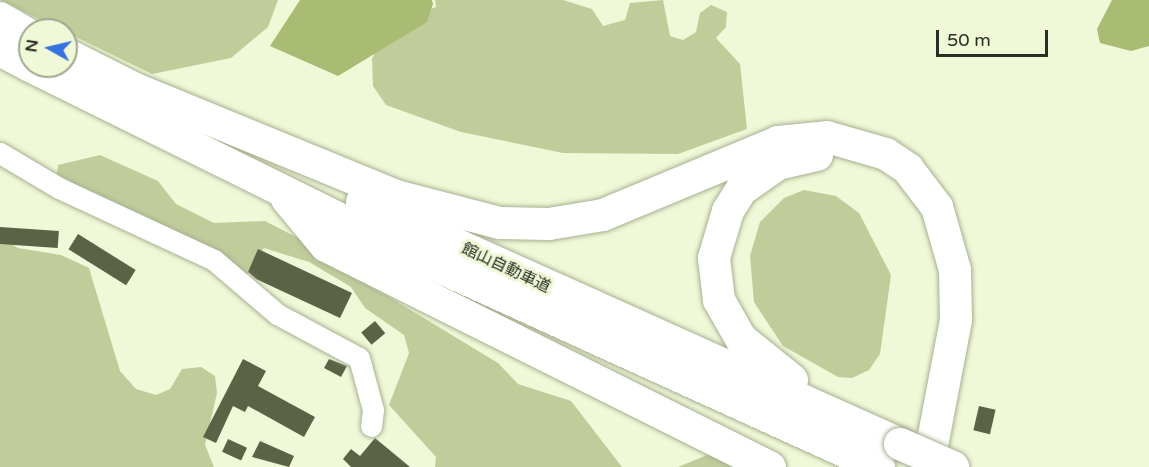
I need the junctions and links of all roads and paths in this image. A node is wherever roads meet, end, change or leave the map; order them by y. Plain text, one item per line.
1 (0, 18) edge
2 (18, 28) edge
3 (0, 50) edge
4 (18, 60) edge
5 (78, 60) edge
6 (54, 78) edge
7 (133, 88) junction
8 (0, 153) edge
9 (280, 192) junction
10 (830, 413) junction
11 (371, 426) dead end
12 (905, 455) edge
13 (770, 467) edge
14 (879, 467) edge
15 (928, 467) edge
16 (953, 467) edge

1 - 2 highway
3 - 4 highway, 館山自動車道
5 - 7 highway, 館山自動車道
6 - 9 highway, 館山自動車道
7 - 10 highway, 館山自動車道
7 - 15 highway
8 - 11 street
9 - 13 highway
9 - 14 highway, 館山自動車道
10 - 12 highway, 館山自動車道
10 - 12 highway
12 - 16 highway, 館山自動車道, bridge

